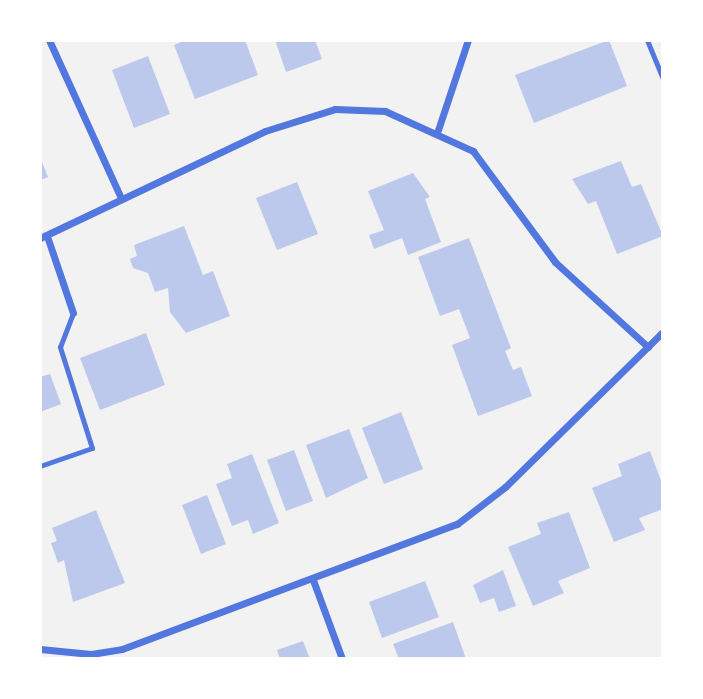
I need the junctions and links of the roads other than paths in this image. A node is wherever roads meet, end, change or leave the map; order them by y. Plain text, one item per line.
1 (49, 40) edge
2 (468, 40) edge
3 (647, 40) edge
4 (663, 79) edge
5 (438, 130) junction
6 (120, 196) junction
7 (44, 239) edge
8 (73, 313) joint
9 (663, 332) edge
10 (648, 347) junction
11 (40, 466) edge
12 (313, 580) junction
13 (40, 649) edge
14 (342, 659) edge

1 - 6 street
2 - 5 street
3 - 4 lane
5 - 6 street
5 - 10 street
6 - 7 street
7 - 8 street
8 - 11 lane
9 - 10 street
10 - 12 street
12 - 13 street
12 - 14 street

